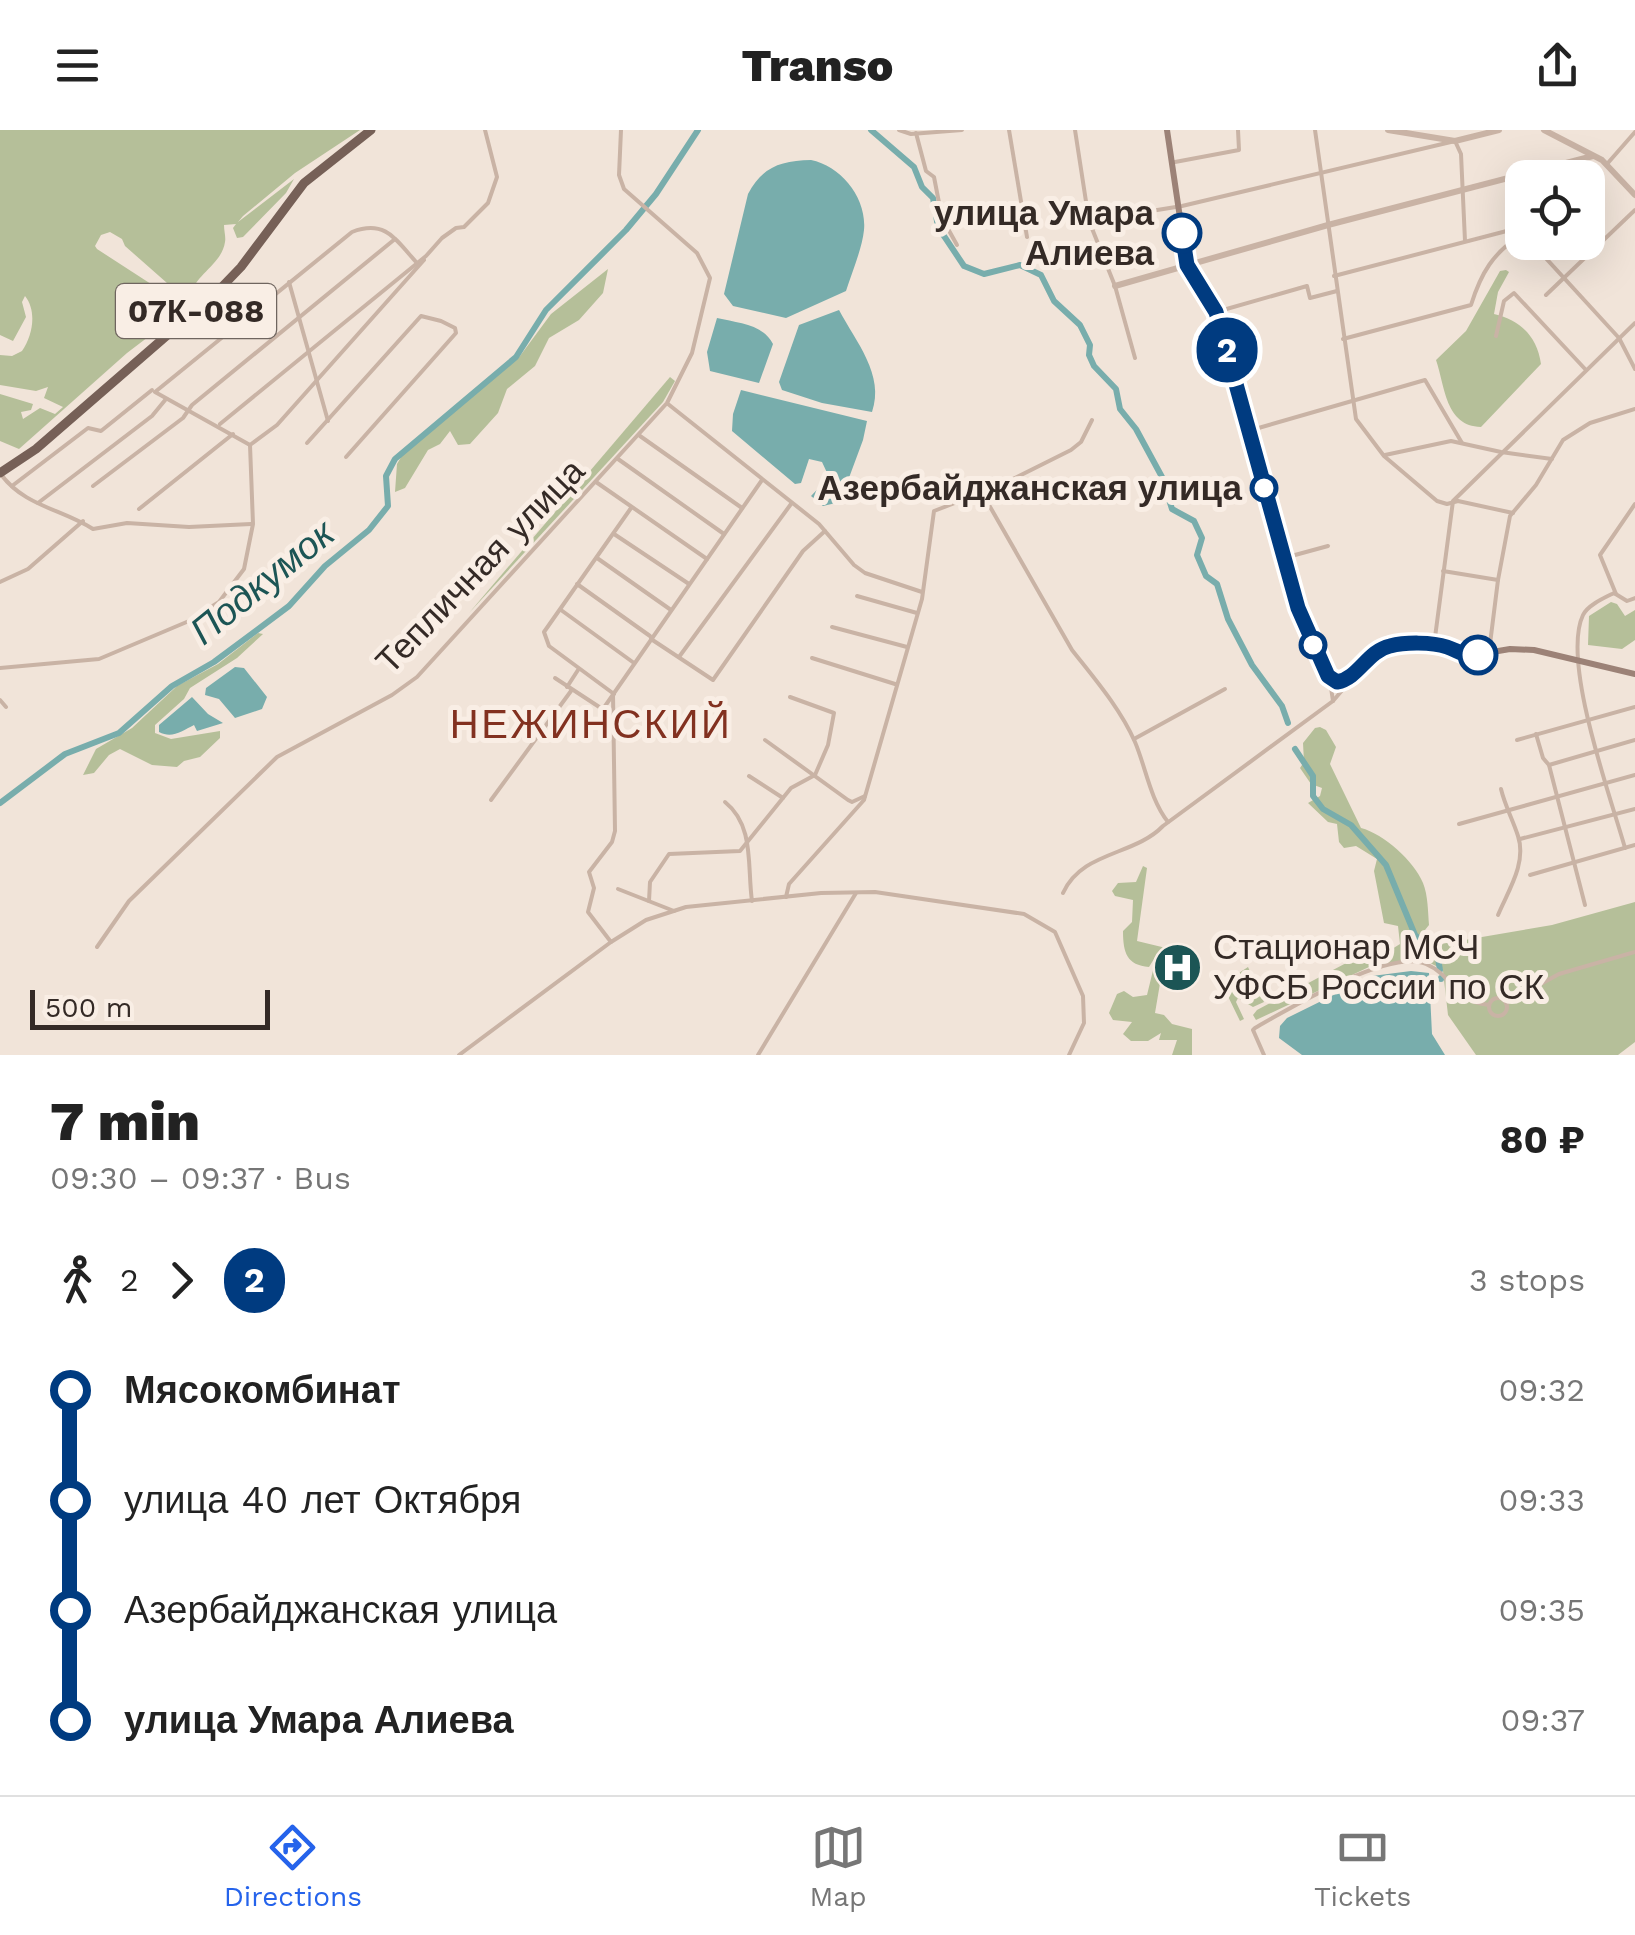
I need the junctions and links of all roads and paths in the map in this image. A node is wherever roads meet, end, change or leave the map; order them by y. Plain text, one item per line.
1 (371, 130) edge
2 (486, 130) edge
3 (621, 130) edge
4 (899, 130) edge
5 (962, 130) edge
6 (1009, 130) edge
7 (1075, 130) edge
8 (1167, 130) edge
9 (1238, 130) edge
10 (1315, 130) edge
11 (1388, 130) edge
12 (1500, 130) edge
13 (1544, 130) edge
14 (1635, 132) edge
15 (916, 133) junction
16 (1455, 141) junction
17 (1593, 156) junction
18 (1171, 163) junction
19 (1607, 164) junction
20 (1320, 174) junction
21 (1463, 192) junction
22 (1635, 194) edge
23 (1178, 207) junction
24 (1635, 210) edge
25 (1089, 221) junction
26 (1328, 225) junction
27 (1505, 233) edge
28 (1496, 235) junction
29 (1505, 235) edge
30 (1027, 236) dead end
31 (394, 239) junction
32 (1605, 239) edge
33 (1465, 241) junction
34 (957, 245) dead end
35 (1505, 245) edge
36 (426, 256) junction
37 (1548, 260) edge
38 (1584, 260) edge
39 (417, 263) junction
40 (1187, 265) junction
41 (1334, 276) junction
42 (1564, 279) junction
43 (289, 282) junction
44 (1115, 286) junction
45 (1336, 291) junction
46 (1546, 295) dead end
47 (1216, 312) junction
48 (298, 318) junction
49 (1635, 323) edge
50 (1496, 336) dead end
51 (1619, 338) junction
52 (1343, 339) junction
53 (307, 353) junction
54 (1135, 358) dead end
55 (1586, 370) junction
56 (1635, 370) edge
57 (314, 383) junction
58 (154, 391) junction
59 (166, 399) junction
60 (1352, 401) junction
61 (667, 403) junction
62 (1635, 409) edge
63 (188, 411) junction
64 (1092, 420) dead end
65 (328, 421) junction
66 (218, 425) junction
67 (1248, 431) junction
68 (233, 434) junction
69 (638, 435) junction
70 (1462, 443) junction
71 (307, 444) dead end
72 (250, 446) junction
73 (1501, 452) junction
74 (1384, 456) junction
75 (346, 457) dead end
76 (618, 458) junction
77 (1552, 459) junction
78 (0, 473) edge
79 (762, 480) junction
80 (596, 482) junction
81 (94, 486) dead end
82 (11, 487) junction
83 (981, 491) junction
84 (1452, 501) junction
85 (792, 502) junction
86 (38, 504) junction
87 (1635, 504) edge
88 (631, 508) junction
89 (742, 508) junction
90 (139, 509) dead end
91 (1513, 512) junction
92 (83, 522) junction
93 (252, 524) junction
94 (825, 531) junction
95 (614, 533) junction
96 (724, 534) junction
97 (1328, 546) dead end
98 (596, 558) junction
99 (1284, 558) junction
100 (706, 559) junction
101 (1441, 571) junction
102 (1498, 580) junction
103 (0, 582) edge
104 (577, 584) junction
105 (689, 584) junction
106 (922, 592) junction
107 (1616, 594) junction
108 (858, 596) dead end
109 (1635, 598) edge
110 (560, 610) junction
111 (670, 610) junction
112 (916, 613) junction
113 (832, 627) dead end
114 (651, 638) junction
115 (1434, 645) junction
116 (907, 647) junction
117 (1489, 652) junction
118 (679, 658) junction
119 (812, 658) dead end
120 (1578, 661) junction
121 (634, 664) junction
122 (0, 668) edge
123 (578, 670) junction
124 (1635, 674) edge
125 (554, 678) dead end
126 (1348, 678) junction
127 (1330, 679) junction
128 (896, 684) junction
129 (569, 689) junction
130 (1225, 689) dead end
131 (613, 694) junction
132 (790, 697) dead end
133 (0, 700) edge
134 (1333, 701) junction
135 (6, 707) dead end
136 (1635, 707) edge
137 (603, 709) junction
138 (614, 716) junction
139 (1590, 720) junction
140 (1536, 734) junction
141 (1134, 739) junction
142 (765, 740) dead end
143 (1517, 740) dead end
144 (1635, 740) edge
145 (1598, 752) junction
146 (1549, 765) junction
147 (815, 775) junction
148 (1635, 775) edge
149 (750, 776) dead end
150 (1606, 782) junction
151 (1501, 789) dead end
152 (864, 796) junction
153 (1557, 796) junction
154 (783, 798) junction
155 (491, 800) dead end
156 (725, 802) dead end
157 (1635, 809) edge
158 (1506, 811) junction
159 (1616, 814) junction
160 (1168, 822) junction
161 (1459, 824) dead end
162 (1567, 829) junction
163 (1520, 839) junction
164 (748, 845) junction
165 (1635, 845) edge
166 (1625, 848) junction
167 (1575, 862) junction
168 (1530, 875) dead end
169 (618, 888) dead end
170 (856, 893) junction
171 (1063, 893) dead end
172 (786, 897) junction
173 (648, 901) junction
174 (752, 901) junction
175 (1586, 905) dead end
176 (674, 910) junction
177 (1498, 916) dead end
178 (611, 942) junction
179 (97, 946) dead end
180 (1635, 952) edge
181 (1506, 1003) junction
182 (1489, 1005) junction
183 (459, 1055) edge
184 (758, 1055) edge
185 (1068, 1055) edge
186 (1264, 1055) edge

1 - 78 main road, 07К-088
2 - 36 street
3 - 61 street, Тепличная улица
4 - 15 street
5 - 15 street
6 - 30 street
7 - 25 street
8 - 18 main road
9 - 18 street
10 - 20 street
11 - 16 street
12 - 16 street
13 - 17 street
14 - 19 street
15 - 34 street
16 - 20 street
16 - 21 street
17 - 19 street
17 - 21 street
18 - 23 main road
19 - 22 street
20 - 23 street
20 - 26 street
21 - 26 street
21 - 33 street
23 - 25 street
23 - 40 main road
24 - 32 street
25 - 44 street
26 - 40 street
26 - 41 street
27 - 28 street
28 - 29 street
28 - 33 street
31 - 39 street
31 - 43 street
31 - 48 street
33 - 41 street
35 - 52 street
36 - 39 street
36 - 57 street
37 - 42 street
38 - 42 street
39 - 53 street
40 - 44 street
40 - 47 main road
41 - 45 street
42 - 46 street
42 - 51 street
43 - 48 street
43 - 58 street
44 - 54 street
45 - 47 street
45 - 52 street
47 - 67 main road
48 - 53 street
48 - 63 street
49 - 51 street
50 - 55 street
51 - 55 street
51 - 56 street
52 - 60 street
53 - 57 street
53 - 66 street
55 - 73 street
57 - 65 street
57 - 72 street
58 - 59 street
58 - 82 street
59 - 63 street
59 - 86 street
60 - 67 street
60 - 70 street
60 - 74 street
61 - 69 street, Тепличная улица
61 - 79 street
62 - 77 street
63 - 66 street
63 - 81 street
64 - 83 street
65 - 71 street
65 - 75 street
66 - 68 street
67 - 99 main road
68 - 72 street
68 - 90 street
69 - 76 street, Тепличная улица
69 - 89 street
70 - 73 street
70 - 74 street
72 - 93 street
73 - 77 street
73 - 84 street
74 - 84 street
76 - 80 street, Тепличная улица
76 - 96 street
77 - 91 street
78 - 82 street
79 - 85 street
79 - 89 street
80 - 88 street
80 - 179 street, Тепличная улица
82 - 86 street
83 - 106 street
83 - 141 street
84 - 91 street
84 - 101 street
85 - 94 street
85 - 118 street
86 - 92 street
87 - 107 street
88 - 95 street
88 - 100 street
89 - 96 street
91 - 102 street
92 - 93 street
92 - 103 street
93 - 122 street
94 - 106 street
94 - 118 street
95 - 98 street
95 - 105 street
96 - 100 street
97 - 99 street
98 - 104 street
98 - 111 street
99 - 127 main road
100 - 105 street
101 - 102 street
101 - 115 street
102 - 117 street
104 - 110 street
104 - 114 street
105 - 111 street
106 - 112 street
107 - 109 street
107 - 120 street
108 - 112 street
110 - 121 street
110 - 123 street
111 - 114 street
112 - 116 street
113 - 116 street
114 - 118 street
114 - 121 street
115 - 117 main road
115 - 126 main road
116 - 128 street
117 - 120 main road
119 - 128 street
120 - 124 main road
120 - 139 street
121 - 131 street
123 - 129 street
123 - 131 street
125 - 129 street
126 - 127 main road
126 - 134 street
127 - 134 street
128 - 152 street
129 - 137 street
129 - 155 street
130 - 141 street
131 - 137 street
131 - 138 street
132 - 147 street
133 - 135 street
134 - 160 street
136 - 139 street
137 - 138 street
138 - 178 street
139 - 140 street
139 - 145 street
140 - 143 street
140 - 146 street
141 - 160 street
142 - 147 street
144 - 145 street
145 - 146 street
145 - 150 street
146 - 153 street
147 - 152 street
147 - 154 street
148 - 150 street
149 - 154 street
150 - 153 street
150 - 159 street
151 - 158 street
152 - 172 street
153 - 158 street
153 - 162 street
154 - 164 street
156 - 164 street
157 - 159 street
158 - 161 street
158 - 163 street
159 - 162 street
159 - 166 street
160 - 171 street
162 - 163 street
162 - 167 street
163 - 177 street
164 - 173 street
164 - 174 street
165 - 166 street
166 - 167 street
167 - 168 street
167 - 175 street
169 - 173 street
170 - 172 street
170 - 184 street
170 - 185 street
172 - 174 street
173 - 176 street
174 - 176 street
176 - 178 street
178 - 183 street
180 - 181 street
181 - 182 street
181 - 182 street
182 - 186 street

